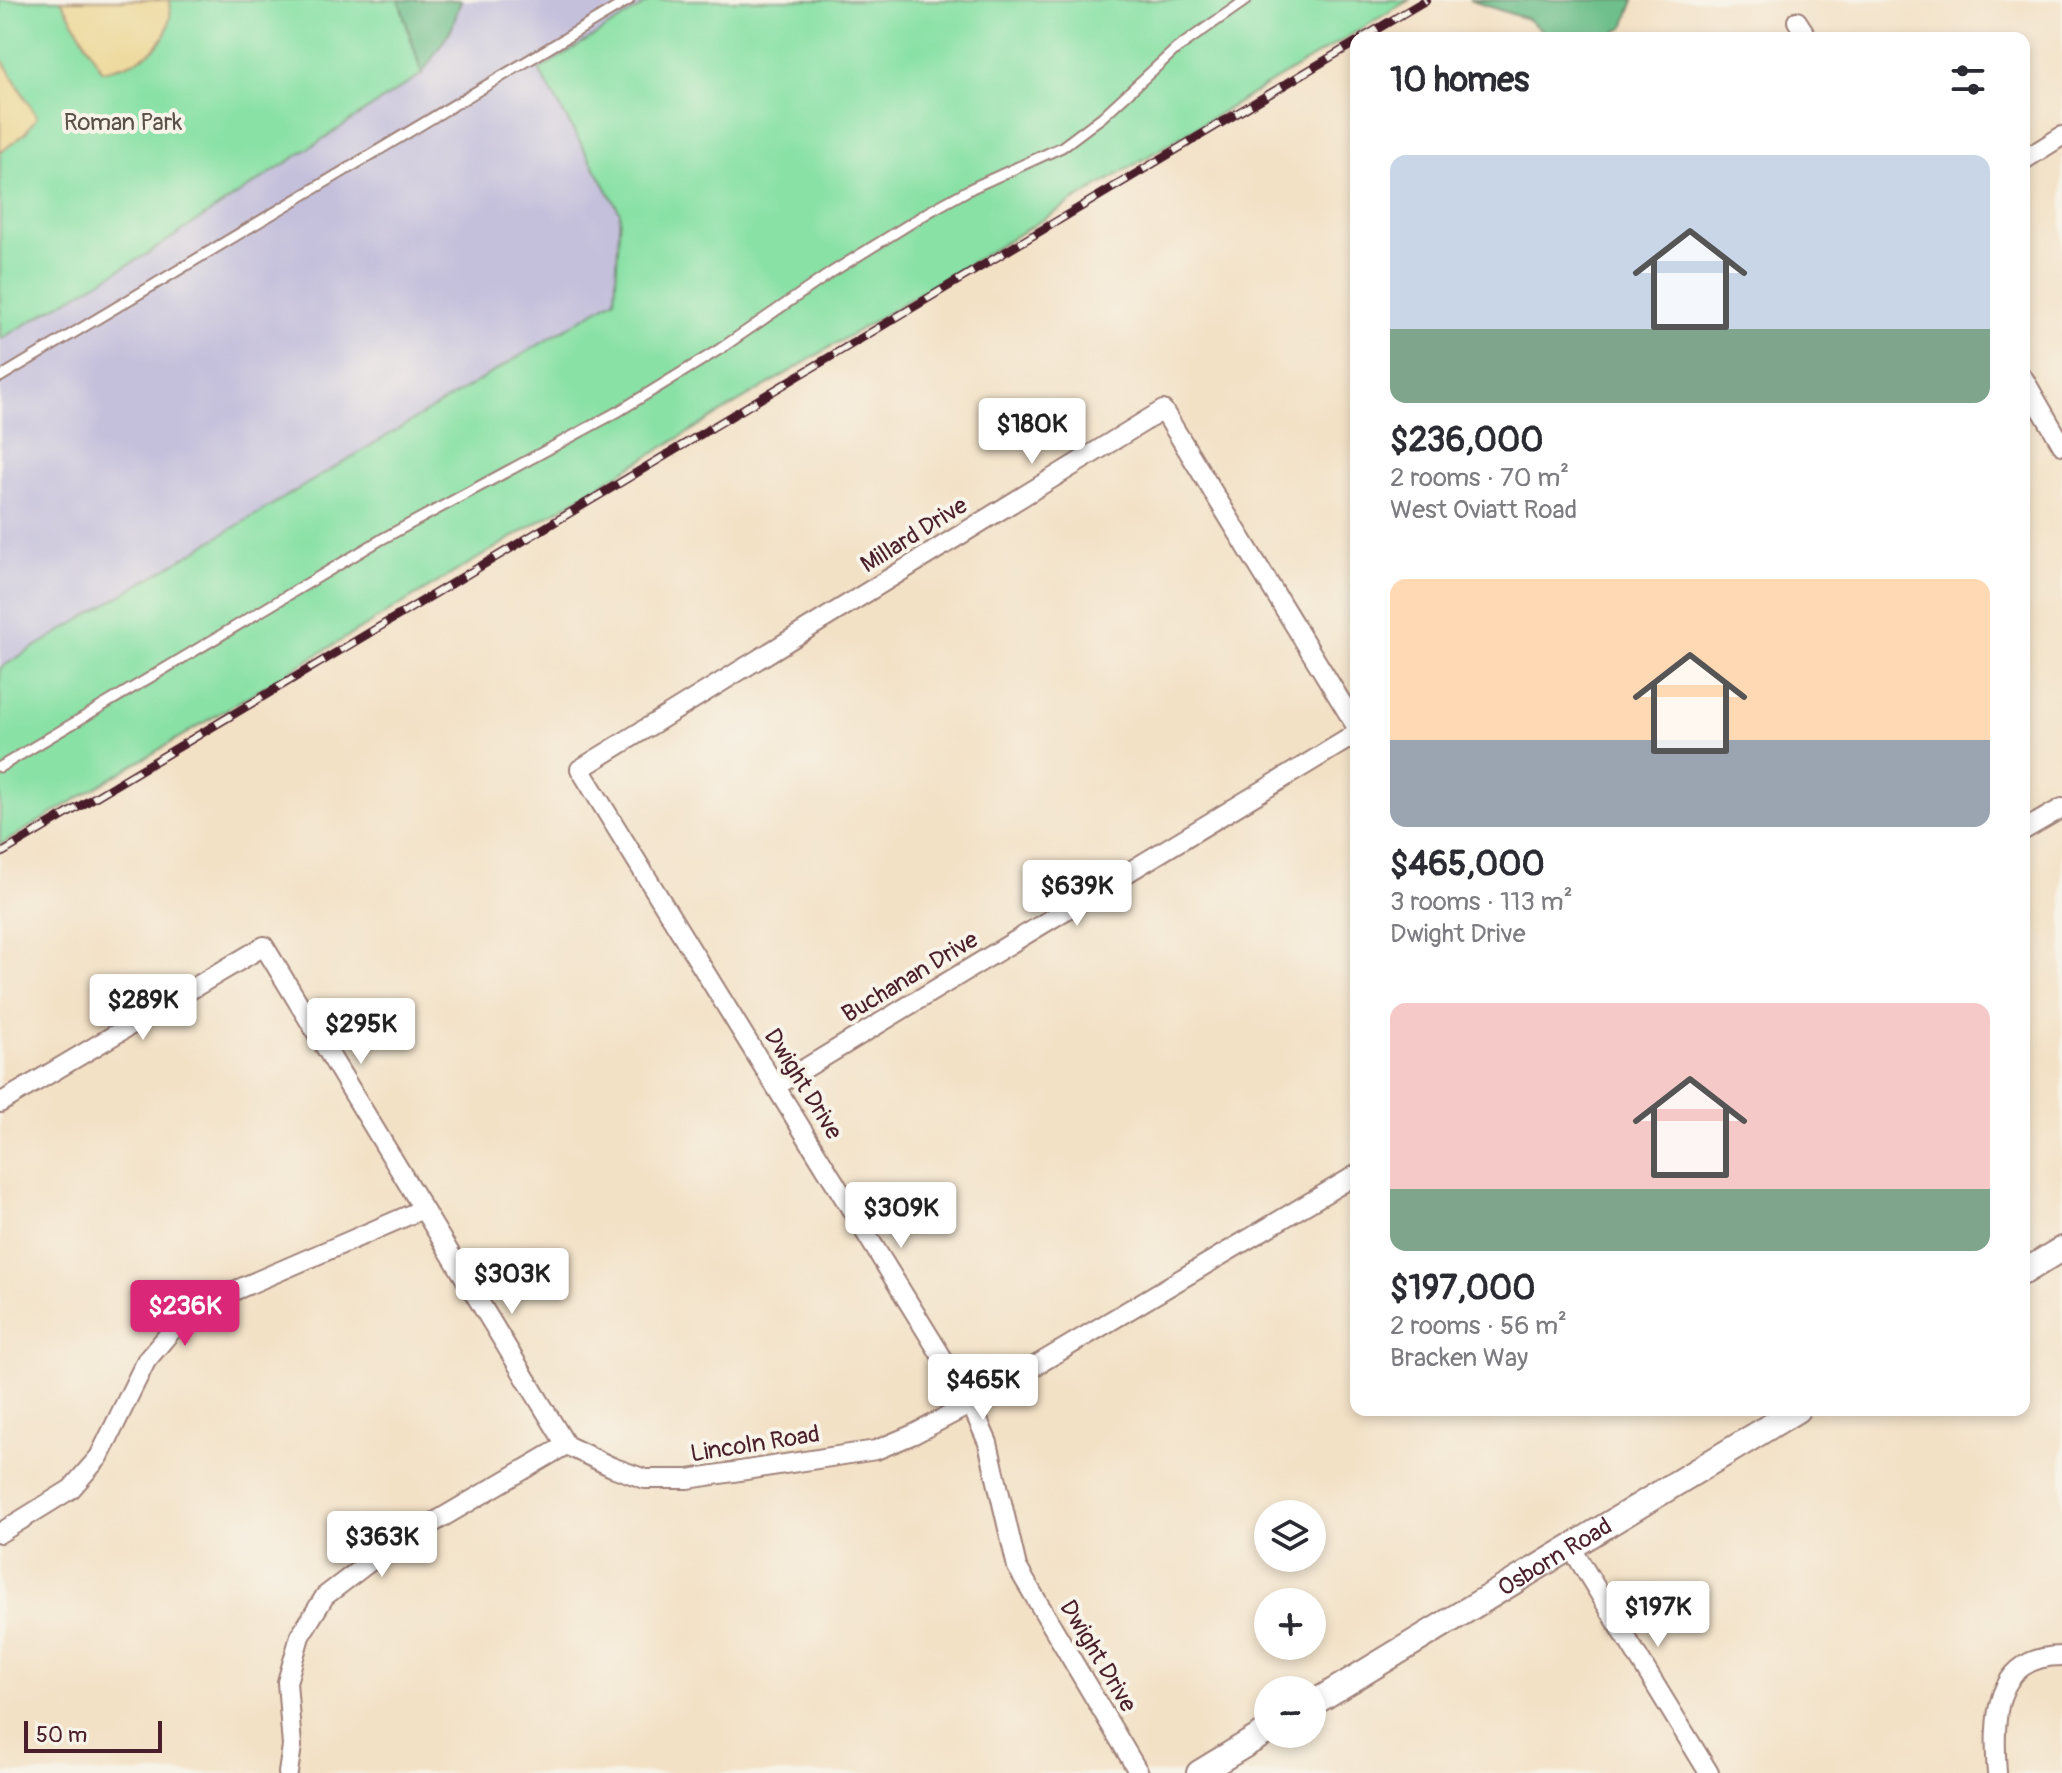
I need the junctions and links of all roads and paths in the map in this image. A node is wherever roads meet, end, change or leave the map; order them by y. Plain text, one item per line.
1 (629, 0) edge
2 (1246, 0) edge
3 (1797, 21) dead end
4 (1804, 32) edge
5 (2062, 136) edge
6 (2030, 156) edge
7 (0, 377) edge
8 (2030, 389) edge
9 (2062, 445) edge
10 (1350, 716) edge
11 (1350, 738) edge
12 (0, 767) edge
13 (580, 769) joint
14 (2062, 808) edge
15 (2030, 827) edge
16 (776, 1086) junction
17 (0, 1103) edge
18 (1350, 1179) edge
19 (423, 1209) junction
20 (2062, 1249) edge
21 (2030, 1268) edge
22 (971, 1404) junction
23 (1787, 1416) edge
24 (566, 1445) junction
25 (0, 1533) edge
26 (1571, 1547) junction
27 (2062, 1656) edge
28 (1326, 1696) edge
29 (1254, 1740) edge
30 (288, 1773) edge
31 (1139, 1773) edge
32 (1199, 1773) edge
33 (1709, 1773) edge
34 (1997, 1773) edge

1 - 7 lane
2 - 12 lane
3 - 4 street
5 - 6 street
8 - 9 street
10 - 13 street, Millard Drive
11 - 16 street, Buchanan Drive
13 - 16 street, Dwight Drive
14 - 15 street
16 - 22 street, Dwight Drive
17 - 19 street
18 - 22 street, Lincoln Road
19 - 24 street
19 - 25 street
20 - 21 street
22 - 24 street, Lincoln Road
22 - 31 street, Dwight Drive
23 - 26 street, Osborn Road
24 - 30 street
26 - 28 street, Osborn Road
26 - 33 street
27 - 34 street
29 - 32 street

